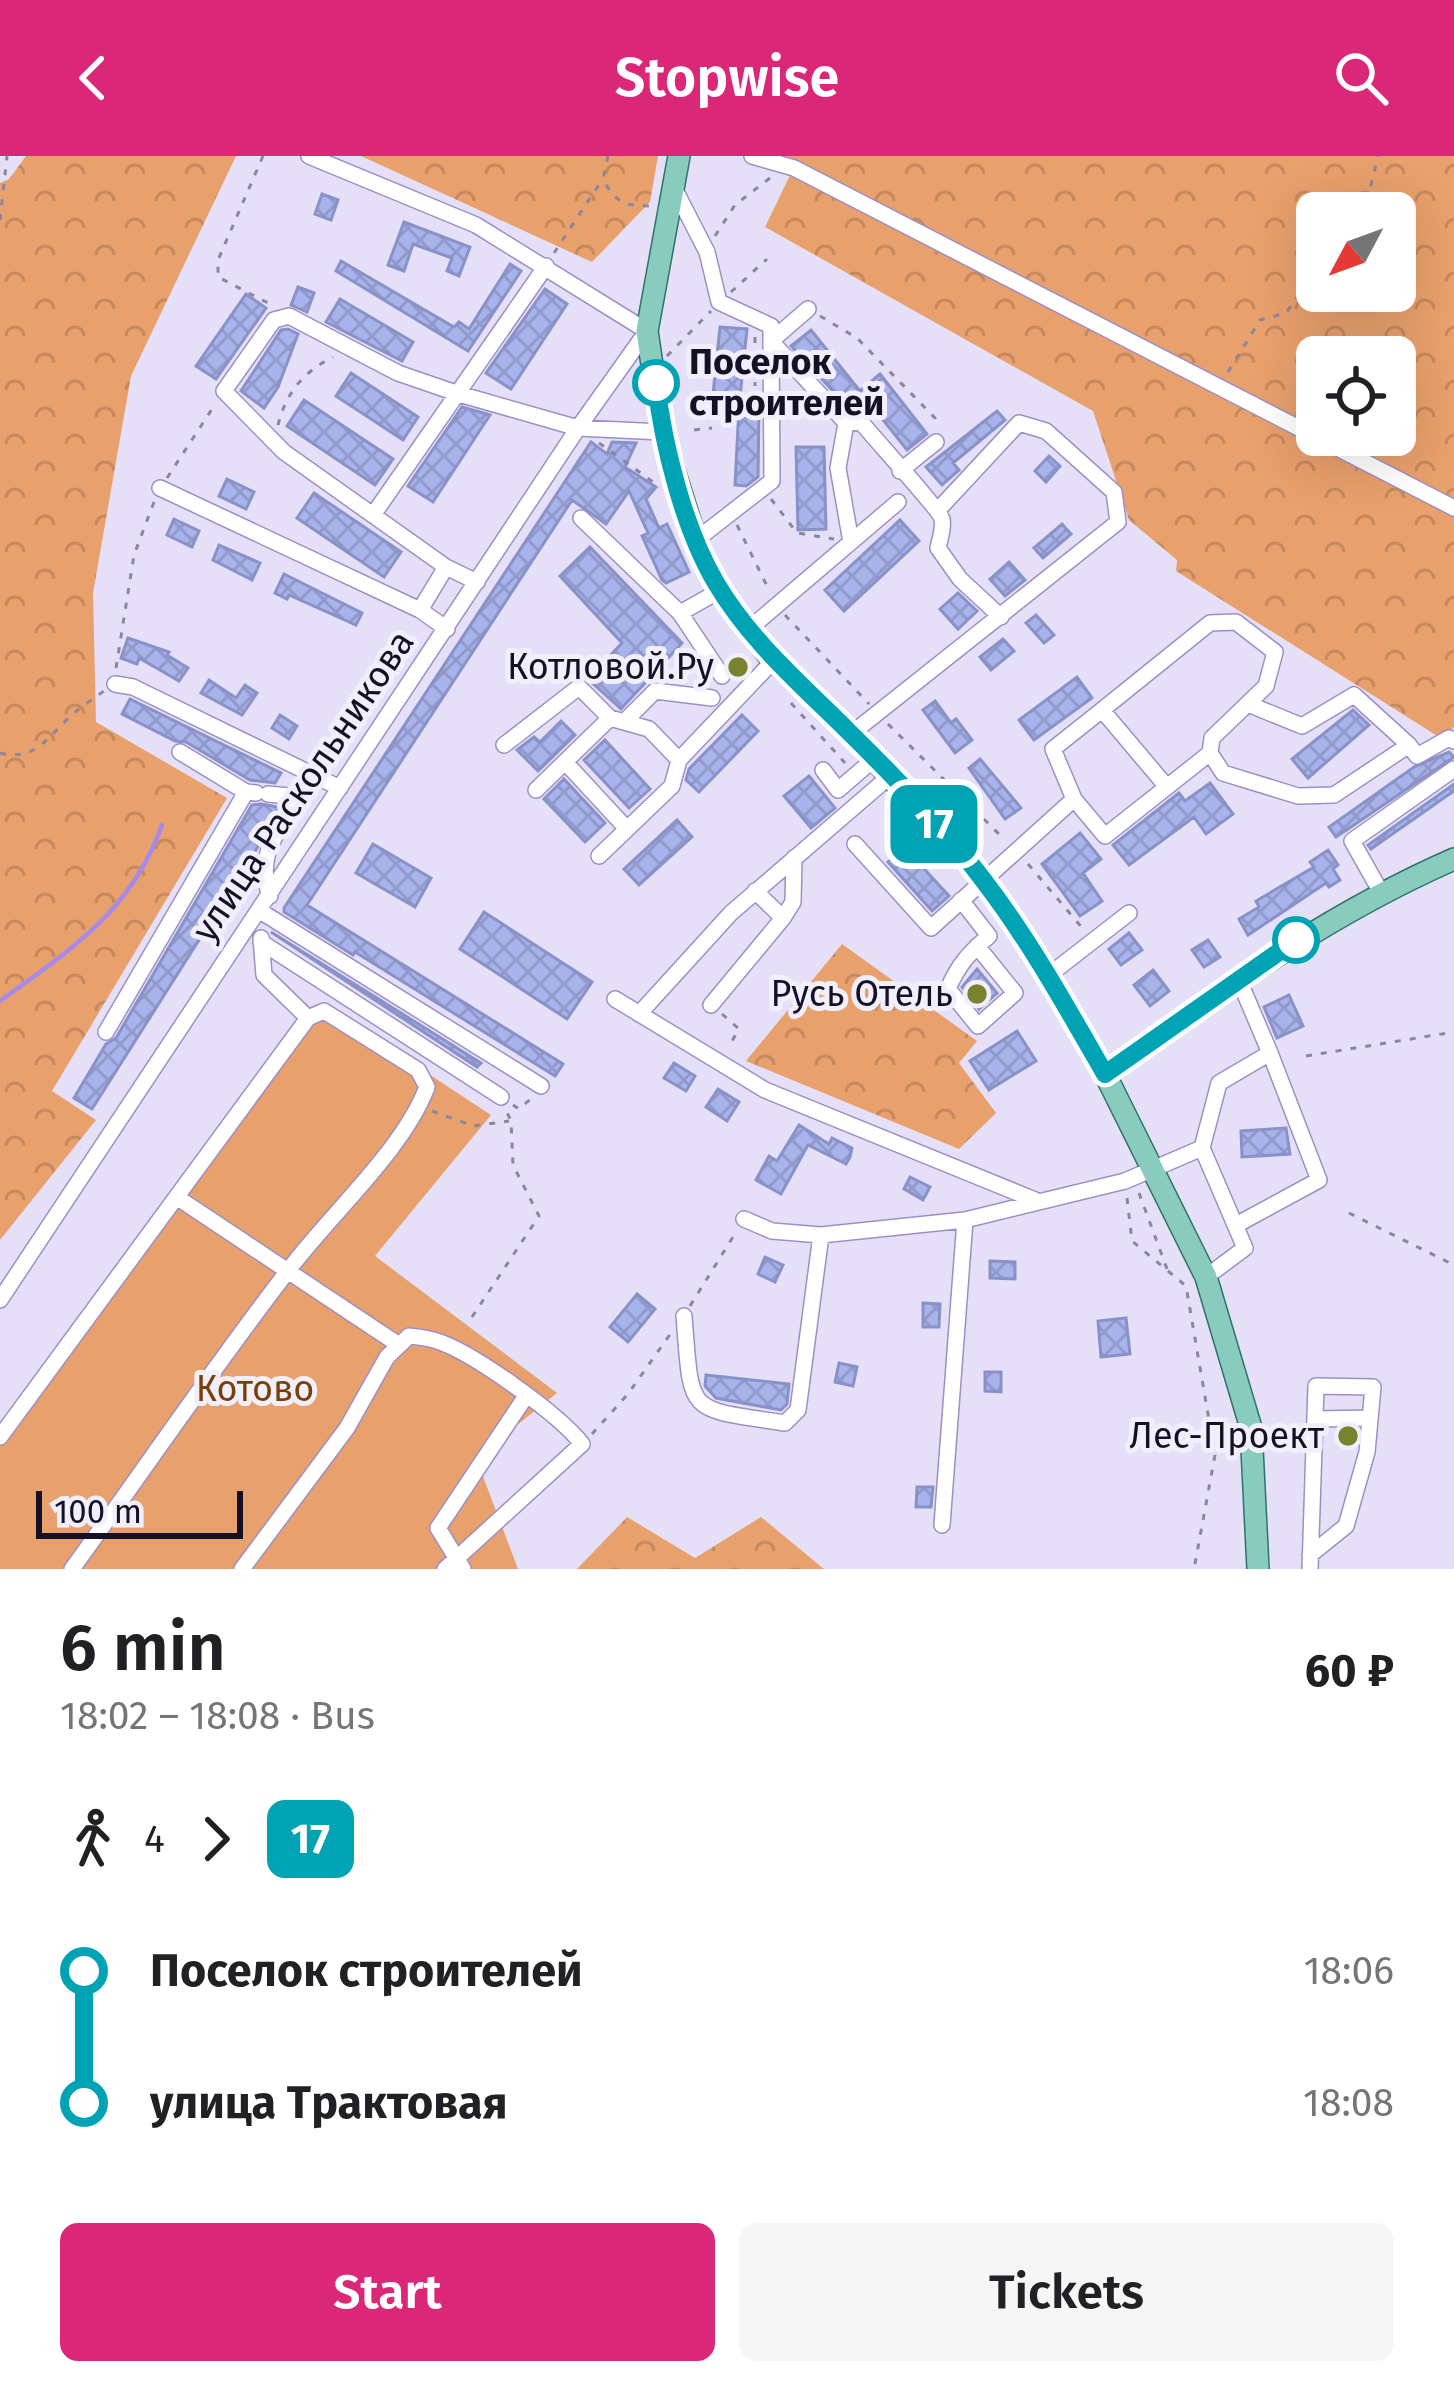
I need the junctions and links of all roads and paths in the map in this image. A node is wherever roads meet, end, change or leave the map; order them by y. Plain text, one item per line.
1 (7, 156) edge
2 (263, 156) edge
3 (309, 156) edge
4 (608, 156) edge
5 (679, 156) edge
6 (752, 156) edge
7 (1378, 156) edge
8 (784, 165) junction
9 (602, 179) junction
10 (672, 190) junction
11 (1369, 192) edge
12 (0, 220) edge
13 (707, 252) junction
14 (545, 266) junction
15 (1296, 299) edge
16 (808, 310) joint
17 (274, 320) junction
18 (647, 331) junction
19 (771, 341) junction
20 (351, 349) junction
21 (1219, 387) junction
22 (224, 391) junction
23 (459, 394) junction
24 (710, 410) dead end
25 (690, 413) dead end
26 (846, 423) junction
27 (662, 427) junction
28 (578, 428) junction
29 (712, 428) dead end
30 (694, 430) dead end
31 (274, 440) junction
32 (936, 442) joint
33 (900, 471) junction
34 (160, 488) junction
35 (760, 490) junction
36 (898, 502) dead end
37 (1454, 508) edge
38 (938, 510) junction
39 (731, 513) junction
40 (373, 515) junction
41 (581, 518) dead end
42 (696, 540) junction
43 (851, 542) junction
44 (446, 567) junction
45 (477, 582) junction
46 (721, 590) junction
47 (777, 606) junction
48 (420, 610) junction
49 (680, 613) junction
50 (1001, 617) junction
51 (446, 629) junction
52 (749, 629) junction
53 (774, 660) junction
54 (722, 676) dead end
55 (115, 684) junction
56 (712, 698) dead end
57 (1248, 704) junction
58 (1102, 710) junction
59 (877, 714) junction
60 (617, 720) junction
61 (851, 734) junction
62 (1454, 741) edge
63 (1408, 745) junction
64 (504, 746) dead end
65 (179, 752) dead end
66 (0, 753) edge
67 (1210, 753) junction
68 (679, 760) junction
69 (565, 762) junction
70 (882, 767) junction
71 (1454, 769) edge
72 (824, 770) dead end
73 (317, 777) junction
74 (1167, 787) junction
75 (340, 788) junction
76 (536, 790) dead end
77 (256, 793) junction
78 (298, 796) junction
79 (1074, 799) junction
80 (627, 829) junction
81 (855, 844) dead end
82 (1016, 850) junction
83 (599, 856) dead end
84 (794, 858) junction
85 (1454, 859) edge
86 (983, 880) junction
87 (755, 891) junction
88 (1382, 894) junction
89 (270, 896) junction
90 (962, 899) junction
91 (260, 911) junction
92 (1129, 913) dead end
93 (783, 918) junction
94 (1093, 941) junction
95 (261, 942) junction
96 (977, 946) junction
97 (1048, 975) junction
98 (1239, 980) junction
99 (615, 999) dead end
100 (711, 1005) joint
101 (639, 1014) junction
102 (308, 1018) junction
103 (106, 1032) dead end
104 (1454, 1032) edge
105 (1270, 1053) junction
106 (1306, 1056) dead end
107 (720, 1063) junction
108 (1105, 1074) junction
109 (541, 1086) joint
110 (501, 1097) junction
111 (419, 1107) junction
112 (511, 1121) junction
113 (1202, 1148) junction
114 (1139, 1174) junction
115 (178, 1198) junction
116 (1035, 1200) junction
117 (1349, 1213) dead end
118 (743, 1219) joint
119 (965, 1220) junction
120 (1235, 1226) junction
121 (820, 1235) junction
122 (1454, 1265) edge
123 (1167, 1270) junction
124 (287, 1272) junction
125 (1206, 1277) junction
126 (0, 1300) edge
127 (684, 1316) junction
128 (472, 1317) dead end
129 (399, 1346) junction
130 (526, 1396) junction
131 (1370, 1418) junction
132 (1315, 1419) junction
133 (0, 1437) edge
134 (582, 1444) junction
135 (942, 1525) dead end
136 (1310, 1562) edge
137 (454, 1565) edge
138 (72, 1569) edge
139 (242, 1569) edge
140 (1194, 1569) edge
141 (1258, 1569) edge

1 - 12 path
2 - 17 path
3 - 14 street
4 - 9 path
5 - 10 main road, улица Раскольникова
6 - 8 street
7 - 11 path
8 - 13 path
8 - 21 street
9 - 10 path
9 - 14 path
10 - 13 street
10 - 18 main road, улица Раскольникова
13 - 19 street
14 - 18 street
14 - 23 street
15 - 21 path
16 - 19 street
16 - 32 path
17 - 20 street
17 - 22 street
18 - 27 main road, улица Раскольникова
18 - 28 street, улица Раскольникова
19 - 26 street
19 - 35 street
20 - 23 street
20 - 31 path
21 - 37 street
22 - 31 street
22 - 34 path
23 - 28 street
23 - 40 street
24 - 25 path
26 - 33 street
26 - 43 street
27 - 28 street
27 - 42 main road, улица Раскольникова
28 - 45 street, улица Раскольникова
29 - 30 path
31 - 40 street
32 - 33 street
33 - 38 street
34 - 48 street
34 - 55 path
35 - 39 street
35 - 43 path
36 - 43 street
38 - 50 street
38 - 50 street
39 - 42 street
39 - 47 path
40 - 44 street
41 - 49 street
42 - 46 main road, улица Раскольникова
43 - 47 street
44 - 45 street
44 - 48 street
45 - 51 street, улица Раскольникова
46 - 49 street
46 - 52 main road, улица Раскольникова
47 - 52 street
47 - 59 path
48 - 51 street
49 - 54 street
50 - 59 street
51 - 75 street, улица Раскольникова
52 - 53 main road, улица Раскольникова
53 - 61 main road, улица Раскольникова
53 - 68 street
55 - 66 path
55 - 73 street
56 - 60 street
57 - 58 street
57 - 63 street
57 - 67 street
58 - 74 street
58 - 79 street
59 - 61 street
59 - 82 path
60 - 64 street
60 - 68 street
60 - 69 street
61 - 70 main road, улица Раскольникова
62 - 63 street
63 - 67 street
65 - 77 street
67 - 74 street
68 - 80 street
69 - 76 street
69 - 80 street
70 - 72 street
70 - 84 street
70 - 86 main road, улица Раскольникова
71 - 88 street
73 - 75 street
73 - 78 street
74 - 79 street
75 - 89 street, улица Раскольникова
77 - 78 street
77 - 103 street
78 - 89 street
79 - 82 street
80 - 83 street
81 - 90 street
82 - 86 street
82 - 94 path
84 - 87 street
84 - 93 street
85 - 88 main road
86 - 90 street
86 - 97 main road, улица Раскольникова
87 - 93 street
87 - 101 street
88 - 98 main road
89 - 91 street, улица Раскольникова
90 - 96 street
91 - 95 street
91 - 109 street
91 - 126 street, улица Раскольникова
92 - 94 street
93 - 100 street
94 - 97 street
95 - 102 street
95 - 110 street
96 - 96 street
97 - 108 main road, улица Раскольникова
98 - 105 street
98 - 108 main road
99 - 101 street
100 - 107 path
101 - 107 street
102 - 111 street
102 - 115 street
104 - 106 path
105 - 113 street
105 - 120 street
107 - 116 street
108 - 114 main road, улица Раскольникова
109 - 110 path
110 - 112 path
111 - 112 path
111 - 124 street
112 - 128 path
113 - 114 street
113 - 120 street
114 - 116 street
114 - 123 path
114 - 123 path
114 - 125 main road, улица Раскольникова
115 - 124 street
115 - 133 street
116 - 119 street
117 - 122 path
118 - 121 street
118 - 127 path
119 - 121 street
119 - 135 street
120 - 125 street
121 - 127 street
123 - 140 path
124 - 129 street
124 - 138 street
125 - 141 main road, улица Раскольникова
127 - 134 path
129 - 130 street
129 - 139 street
130 - 134 street
130 - 137 street
131 - 132 street
131 - 132 street
131 - 136 street
132 - 136 street
134 - 137 street

